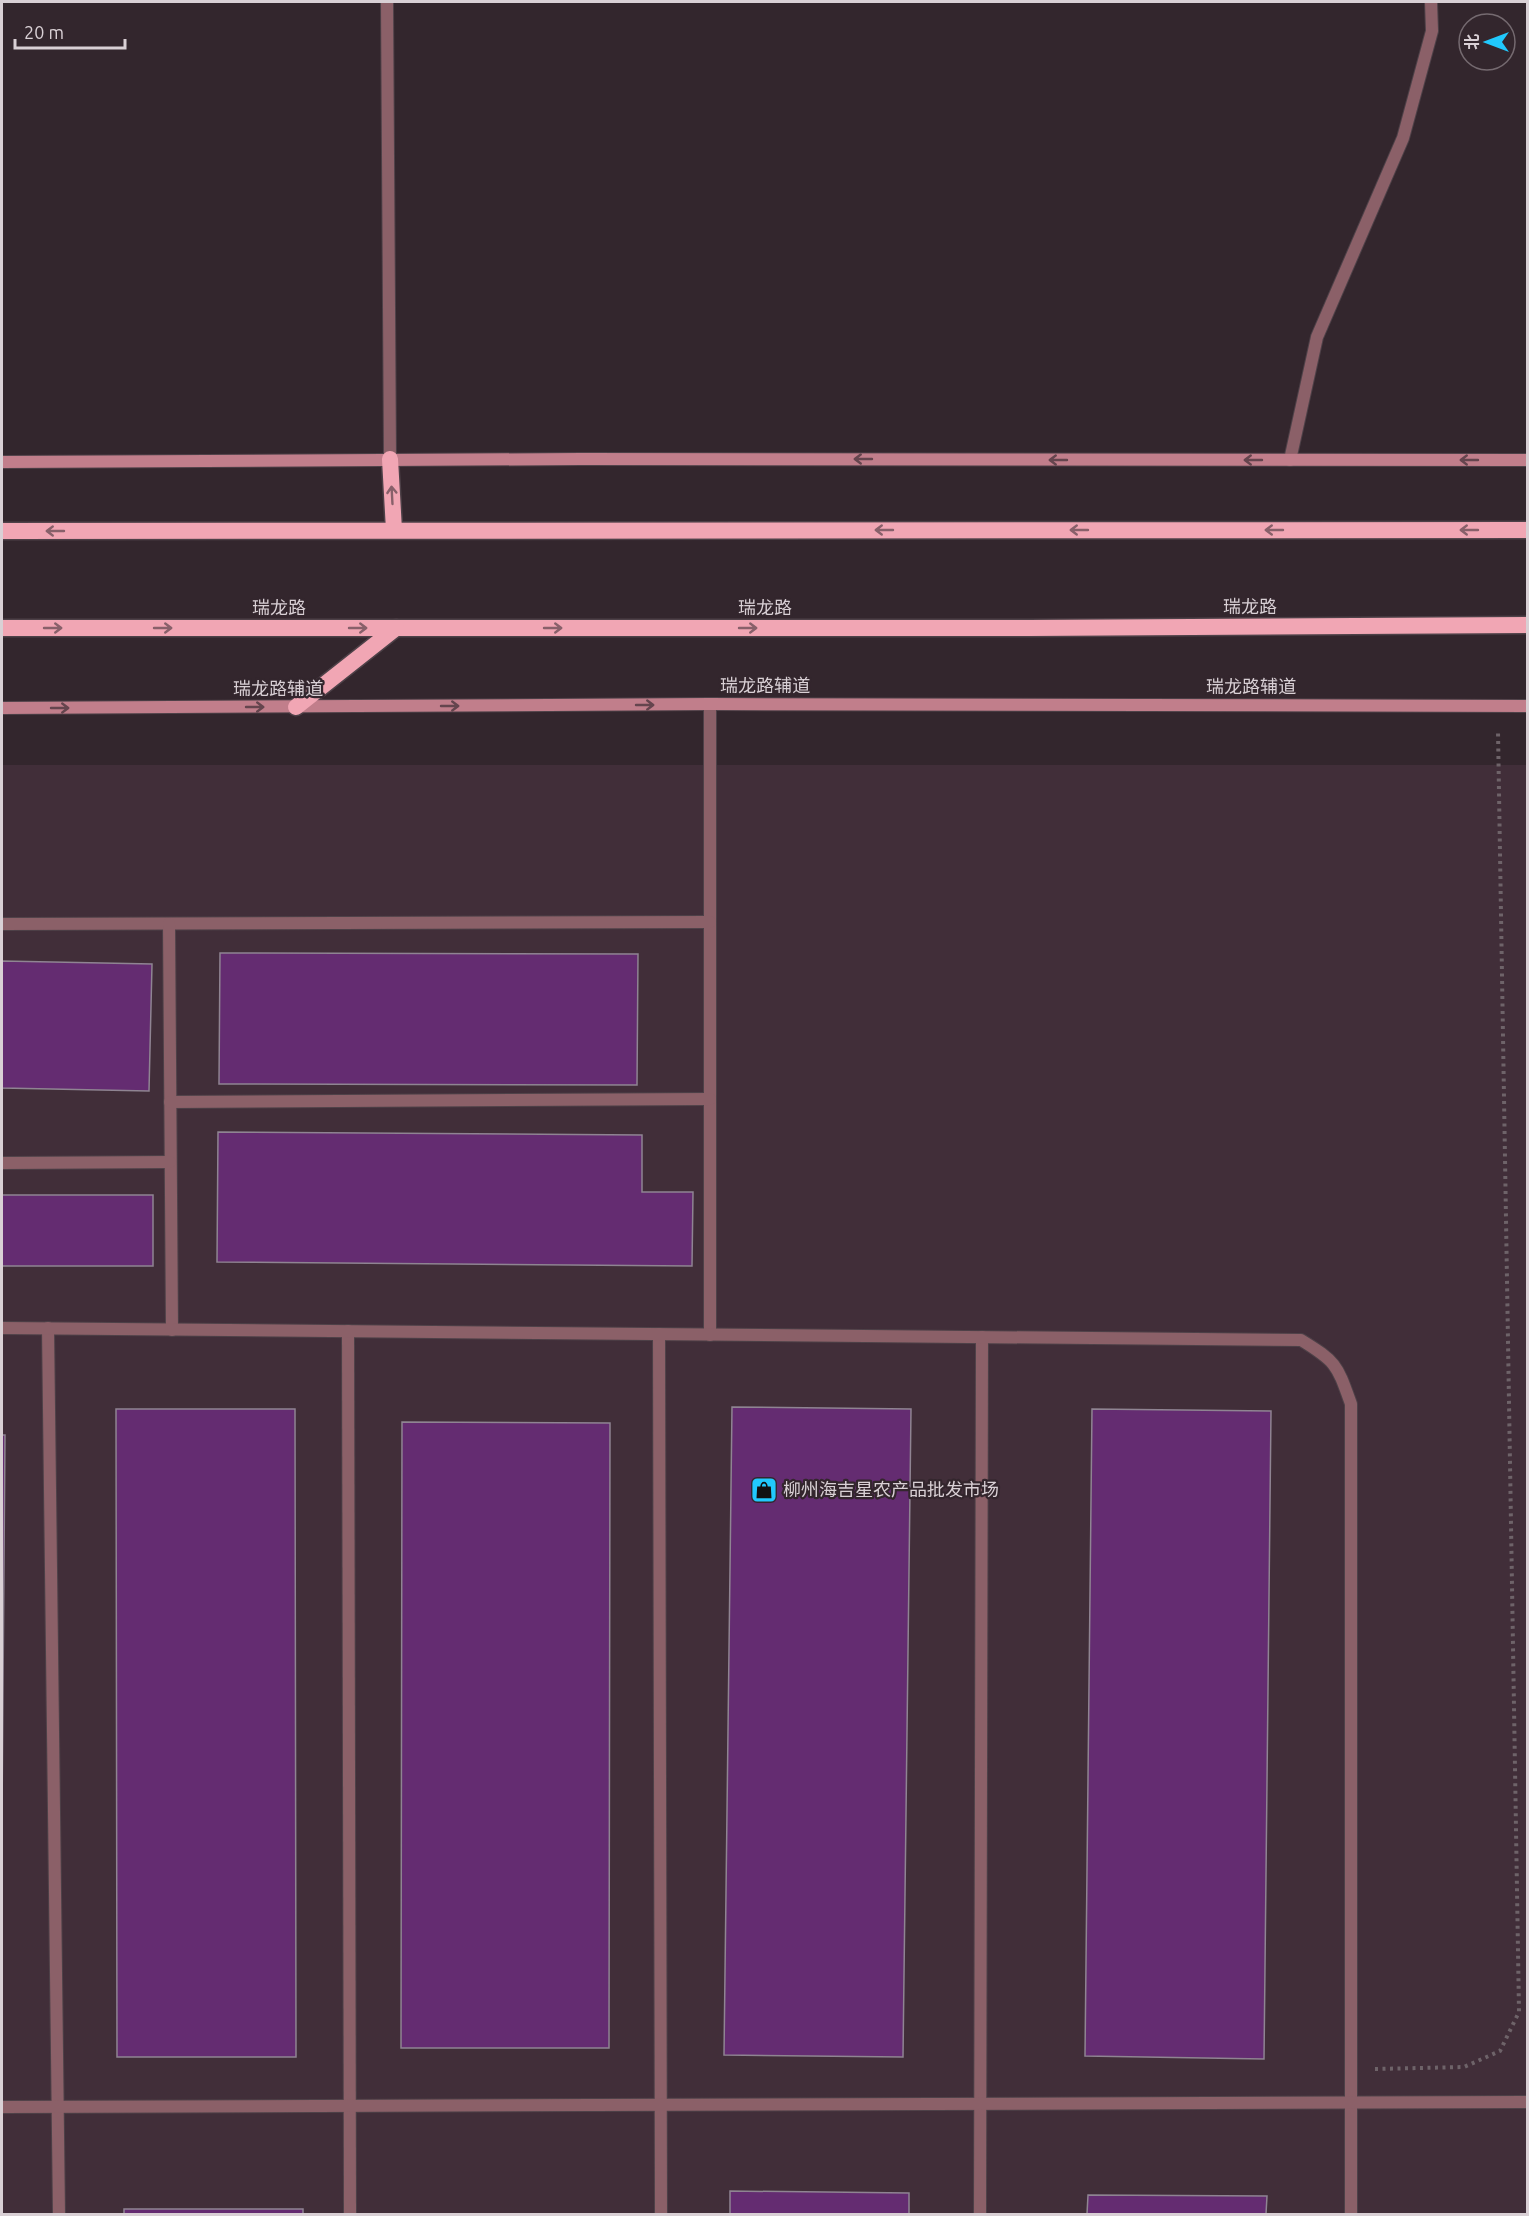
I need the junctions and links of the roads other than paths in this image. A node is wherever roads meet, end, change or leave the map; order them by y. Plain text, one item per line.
1 (387, 2) edge
2 (1431, 2) edge
3 (390, 459) junction
4 (1290, 460) junction
5 (1527, 460) edge
6 (2, 462) edge
7 (394, 530) junction
8 (1527, 530) edge
9 (2, 531) edge
10 (1527, 625) edge
11 (2, 628) edge
12 (396, 628) junction
13 (710, 704) junction
14 (1527, 706) edge
15 (296, 707) junction
16 (2, 708) edge
17 (710, 922) junction
18 (2, 924) edge
19 (169, 924) junction
20 (710, 1099) junction
21 (170, 1102) junction
22 (170, 1162) junction
23 (2, 1163) edge
24 (2, 1328) edge
25 (48, 1328) junction
26 (172, 1330) junction
27 (348, 1331) junction
28 (659, 1334) junction
29 (710, 1335) junction
30 (982, 1337) junction
31 (1527, 2102) edge
32 (1351, 2103) junction
33 (980, 2104) junction
34 (661, 2105) junction
35 (350, 2106) junction
36 (2, 2107) edge
37 (57, 2107) junction
38 (59, 2214) edge
39 (350, 2214) edge
40 (661, 2214) edge
41 (980, 2214) edge
42 (1351, 2214) edge

1 - 3 street
2 - 4 street
4 -> 3 main road
3 - 6 main road
7 -> 3 highway
5 -> 4 main road
8 -> 7 highway
7 -> 9 highway
12 -> 10 highway, 瑞龙路
11 -> 12 highway, 瑞龙路
12 - 15 highway
13 - 14 main road, 瑞龙路辅道
15 -> 13 main road, 瑞龙路辅道
13 - 17 street
16 -> 15 main road, 瑞龙路辅道
17 - 19 street
17 - 20 street
18 - 19 street
19 - 21 street
20 - 21 street
20 - 29 street
21 - 22 street
22 - 23 street
22 - 26 street
24 - 25 street
25 - 26 street
25 - 37 street
26 - 27 street
27 - 28 street
27 - 35 street
28 - 29 street
28 - 34 street
29 - 30 street
30 - 32 street
30 - 33 street
31 - 32 street
32 - 33 street
32 - 42 street
33 - 34 street
33 - 41 street
34 - 35 street
34 - 40 street
35 - 37 street
35 - 39 street
36 - 37 street
37 - 38 street

